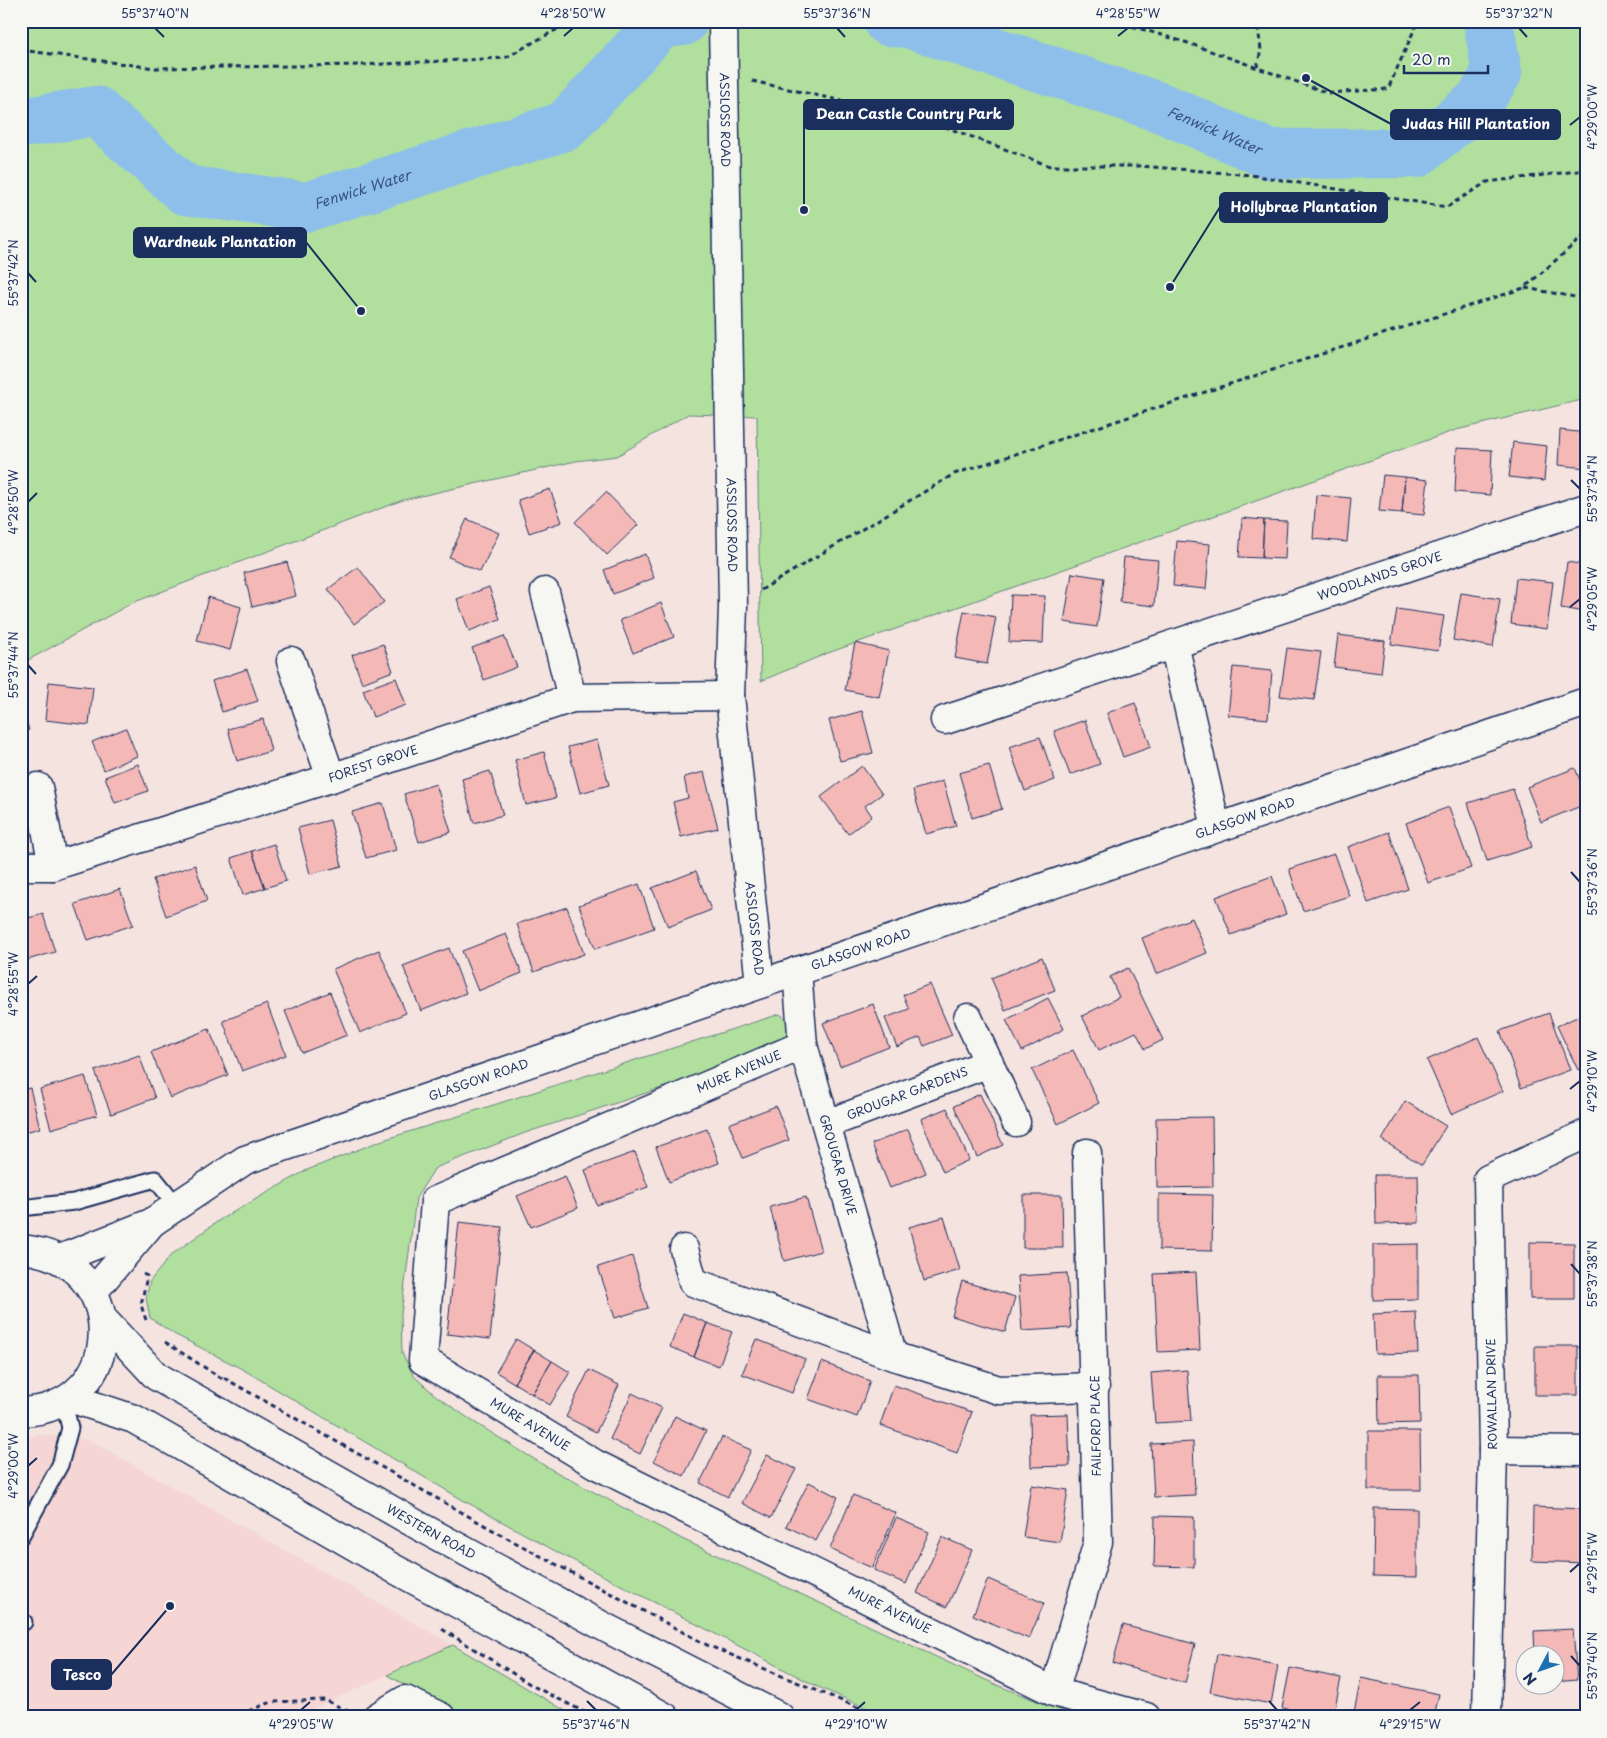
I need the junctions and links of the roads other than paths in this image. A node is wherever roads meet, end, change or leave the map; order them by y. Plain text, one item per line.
1 (723, 21) edge
2 (1586, 508) edge
3 (545, 592) dead end
4 (1174, 644) junction
5 (291, 661) dead end
6 (730, 696) junction
7 (572, 698) junction
8 (1586, 702) edge
9 (945, 720) dead end
10 (331, 778) junction
11 (38, 787) dead end
12 (1216, 827) junction
13 (21, 866) edge
14 (53, 866) junction
15 (796, 971) junction
16 (760, 984) junction
17 (968, 1018) dead end
18 (803, 1045) junction
19 (989, 1063) junction
20 (1016, 1122) dead end
21 (827, 1124) junction
22 (1586, 1134) edge
23 (1087, 1153) dead end
24 (177, 1206) junction
25 (21, 1208) edge
26 (151, 1223) junction
27 (21, 1249) edge
28 (684, 1249) dead end
29 (60, 1259) junction
30 (93, 1292) junction
31 (103, 1319) junction
32 (893, 1356) junction
33 (1095, 1387) junction
34 (67, 1400) junction
35 (21, 1412) edge
36 (1492, 1450) junction
37 (1586, 1451) edge
38 (21, 1536) edge
39 (1054, 1692) junction
40 (366, 1715) edge
41 (441, 1717) edge
42 (665, 1717) edge
43 (780, 1717) edge
44 (1146, 1717) edge
45 (1487, 1717) edge

1 - 6 street, ASSLOSS ROAD
2 - 4 street, WOODLANDS GROVE
3 - 7 street
4 - 9 street, WOODLANDS GROVE
4 - 12 street
5 - 10 street
6 - 7 street, FOREST GROVE
6 - 16 street, ASSLOSS ROAD
7 - 10 street, FOREST GROVE
8 - 12 street, GLASGOW ROAD
10 - 14 street, FOREST GROVE
11 - 14 street
12 - 15 street, GLASGOW ROAD
13 - 14 street, FOREST GROVE
15 - 16 street, GLASGOW ROAD
15 - 18 street, GROUGAR DRIVE
16 - 24 street, GLASGOW ROAD
17 - 19 street
18 - 21 street, GROUGAR DRIVE
18 - 39 street, MURE AVENUE
19 - 20 street
19 - 21 street, GROUGAR GARDENS
21 - 32 street, GROUGAR DRIVE
22 - 36 street, ROWALLAN DRIVE
23 - 33 street, FAILFORD PLACE
24 - 25 lane
24 - 26 street, GLASGOW ROAD
26 - 29 street, GLASGOW ROAD
26 - 30 street, GLASGOW ROAD
27 - 29 street
28 - 32 street
29 - 30 street
30 - 31 street
31 - 34 street
31 - 43 street, WESTERN ROAD
32 - 33 street
33 - 39 street, FAILFORD PLACE
34 - 35 street
34 - 38 lane
34 - 42 street
36 - 37 street
36 - 45 street, ROWALLAN DRIVE
39 - 44 street, MURE AVENUE
40 - 41 street

